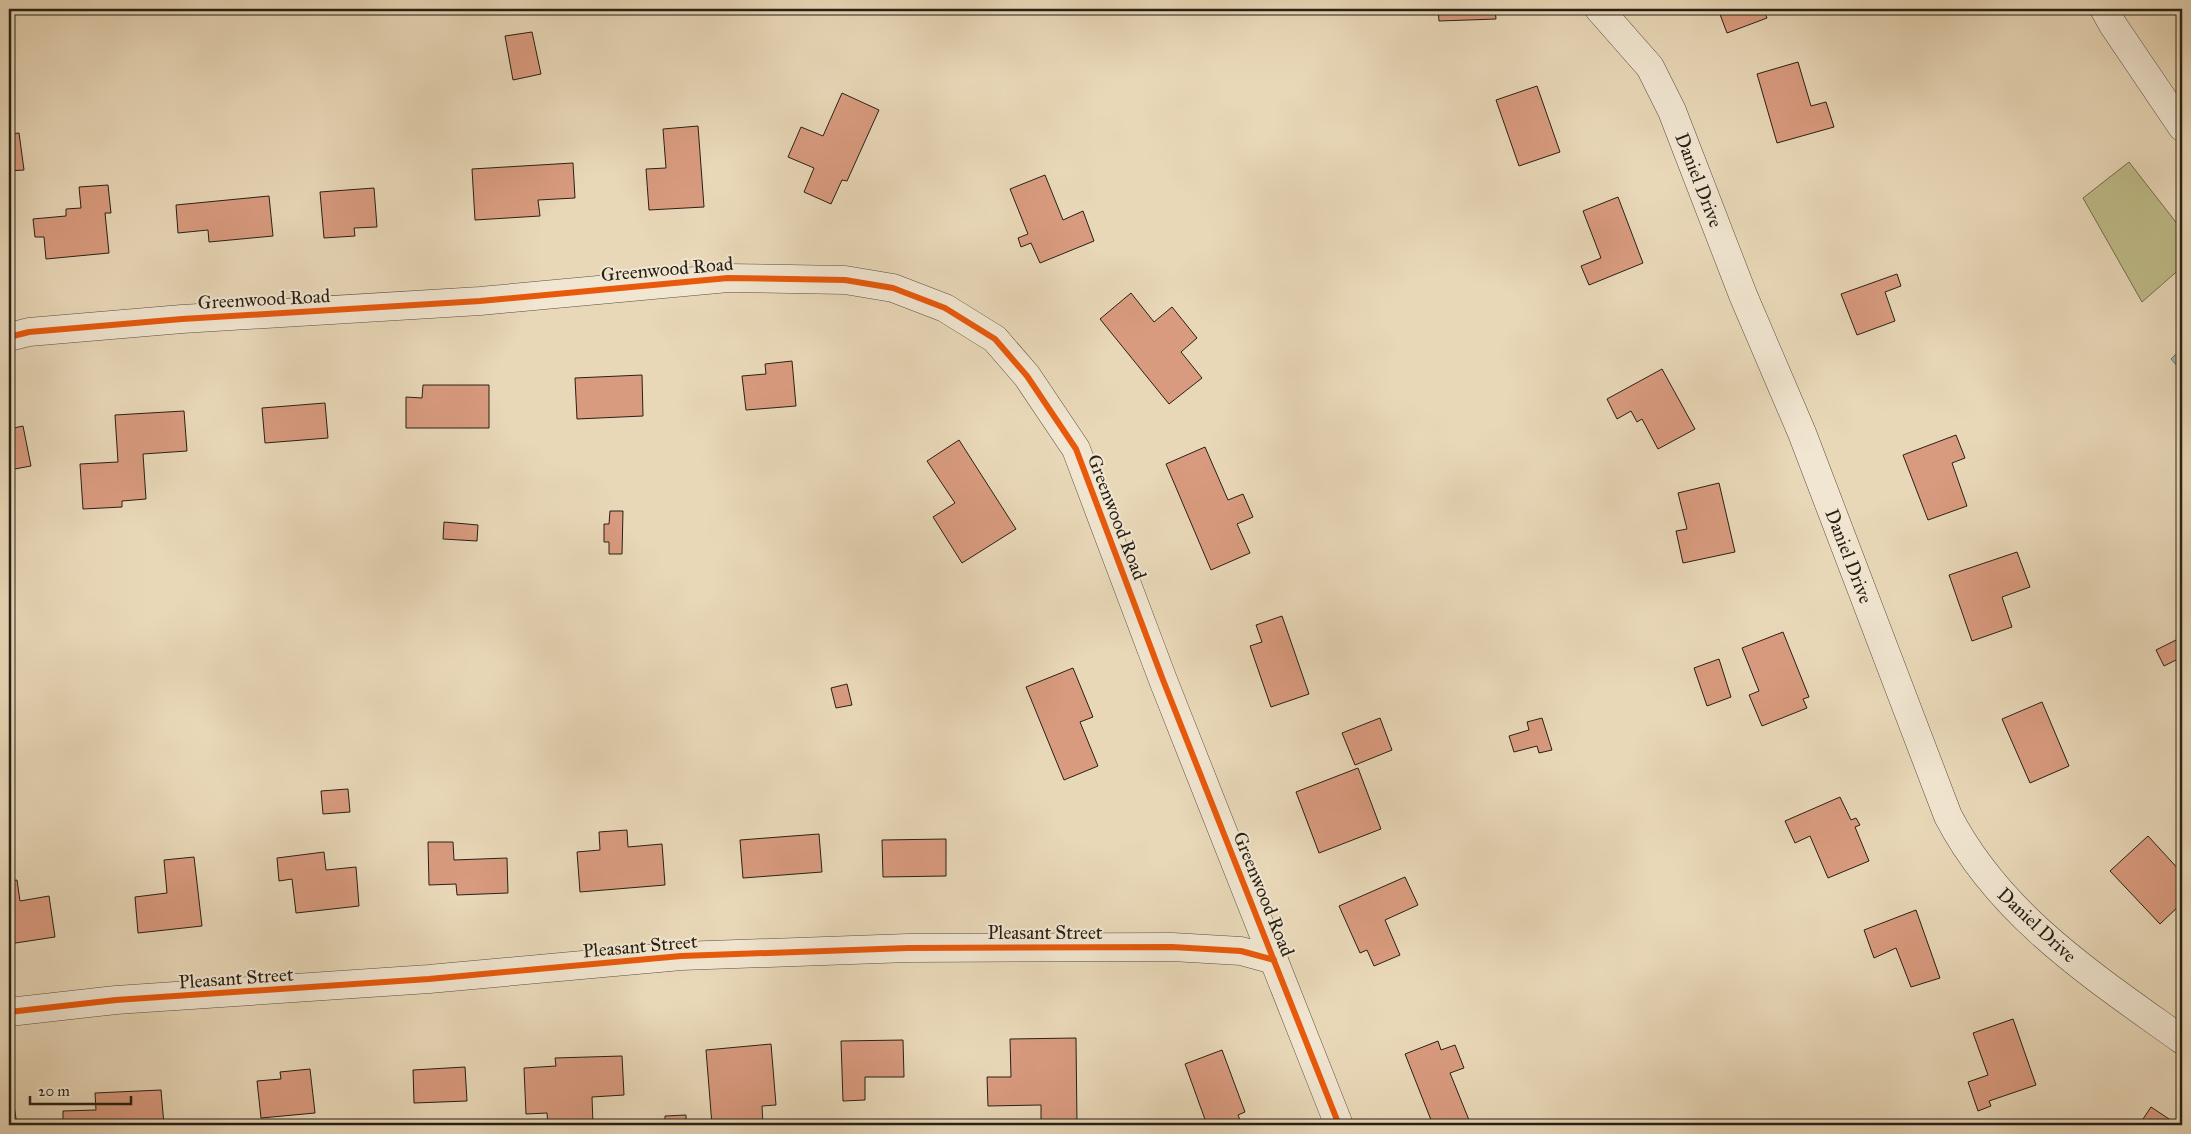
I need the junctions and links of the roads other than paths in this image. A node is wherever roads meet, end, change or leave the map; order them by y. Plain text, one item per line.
1 (1599, 9) edge
2 (2104, 9) edge
3 (2182, 128) edge
4 (9, 337) edge
5 (1274, 960) junction
6 (9, 1012) edge
7 (2182, 1040) edge
8 (1339, 1125) edge

1 - 7 street, Daniel Drive
2 - 3 street
4 - 5 street, Greenwood Road
5 - 6 street, Pleasant Street
5 - 8 street, Greenwood Road

